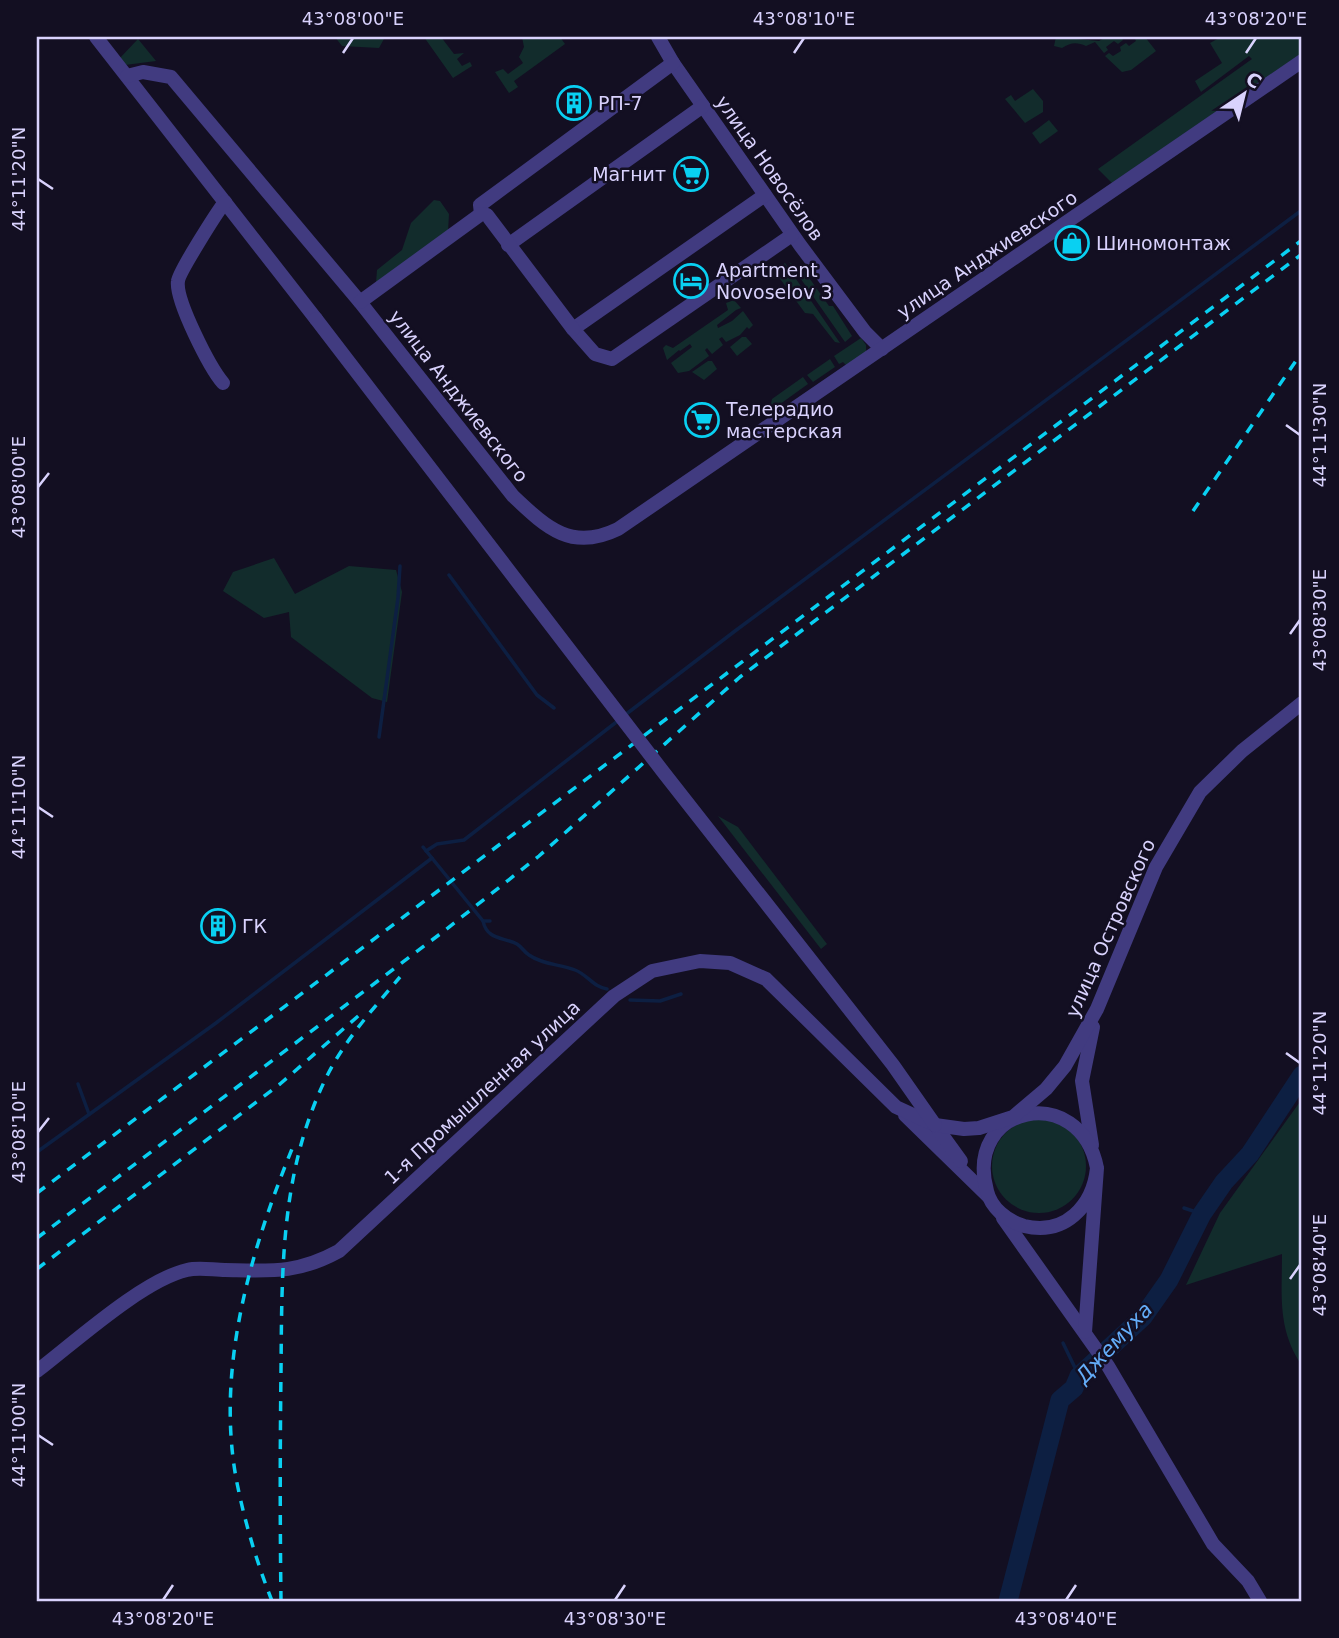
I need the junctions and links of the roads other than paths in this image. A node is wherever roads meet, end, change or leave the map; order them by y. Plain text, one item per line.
1 (96, 37) edge
2 (658, 37) edge
3 (1302, 61) edge
4 (673, 63) junction
5 (127, 76) junction
6 (703, 106) junction
7 (765, 195) junction
8 (225, 202) junction
9 (481, 214) junction
10 (792, 234) junction
11 (508, 245) junction
12 (359, 302) junction
13 (573, 329) junction
14 (882, 349) junction
15 (222, 383) dead end
16 (1302, 703) edge
17 (1097, 1009) junction
18 (896, 1107) junction
19 (1013, 1117) junction
20 (935, 1125) junction
21 (1096, 1163) junction
22 (991, 1201) junction
23 (1087, 1334) junction
24 (37, 1371) edge
25 (1260, 1601) edge

1 - 5 street
2 - 4 street, улица Новосёлов
3 - 14 street, улица Анджиевского
4 - 6 street, улица Новосёлов
4 - 9 street
5 - 8 street
5 - 12 street, улица Анджиевского
6 - 7 street, улица Новосёлов
6 - 11 street
7 - 10 street, улица Новосёлов
7 - 13 street
8 - 15 street
8 - 20 street, bridge
9 - 11 street
9 - 12 street
10 - 13 street
10 - 14 street, улица Новосёлов
11 - 13 street
12 - 14 street, улица Анджиевского
16 - 17 street, улица Островского
17 - 19 street, улица Островского
17 - 21 street
18 - 20 street, 1-я Промышленная улица
18 - 22 street
18 - 24 street, 1-я Промышленная улица
19 - 20 street, улица Островского
19 - 21 street
19 - 22 street
20 - 22 street
21 - 22 street
21 - 23 street
22 - 23 street
23 - 25 street

